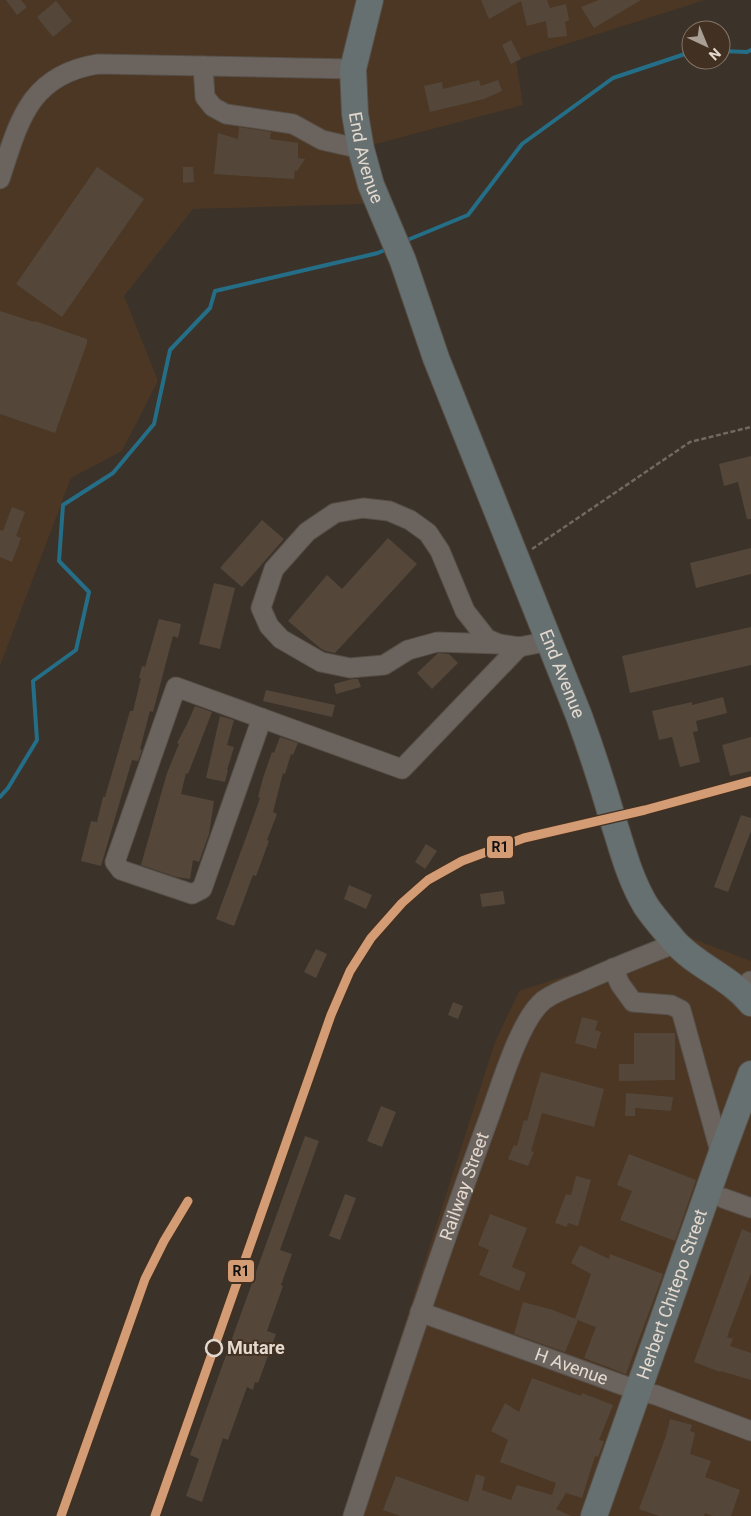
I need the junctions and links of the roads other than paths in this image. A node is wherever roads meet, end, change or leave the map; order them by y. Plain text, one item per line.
1 (370, 0) edge
2 (204, 66) junction
3 (354, 69) junction
4 (361, 149) junction
5 (0, 179) edge
6 (421, 310) junction
7 (550, 641) junction
8 (499, 644) junction
9 (519, 647) junction
10 (262, 718) junction
11 (676, 943) junction
12 (613, 968) junction
13 (751, 987) edge
14 (751, 1074) edge
15 (751, 1120) edge
16 (721, 1155) junction
17 (723, 1198) junction
18 (751, 1208) edge
19 (420, 1312) junction
20 (647, 1393) junction
21 (751, 1430) edge
22 (353, 1516) edge
23 (594, 1516) edge
24 (613, 1516) edge

1 - 3 highway, End Avenue
2 - 3 street
2 - 4 street
2 - 5 street
3 - 4 highway, End Avenue
4 - 6 highway, End Avenue
6 - 7 highway, End Avenue
6 - 13 highway, End Avenue
7 - 9 street
7 - 11 highway, End Avenue
8 - 8 street
8 - 9 street
9 - 10 street
10 - 10 street
11 - 12 street, Railway Street
11 - 13 highway, End Avenue
12 - 16 street
12 - 19 street, Railway Street
14 - 16 highway, Herbert Chitepo Street
15 - 17 highway, Herbert Chitepo Street
16 - 20 highway, Herbert Chitepo Street
17 - 18 street
17 - 20 highway, Herbert Chitepo Street
19 - 20 street, H Avenue
19 - 22 street, Railway Street
20 - 21 street, H Avenue
20 - 23 highway, Herbert Chitepo Street
20 - 24 highway, Herbert Chitepo Street

